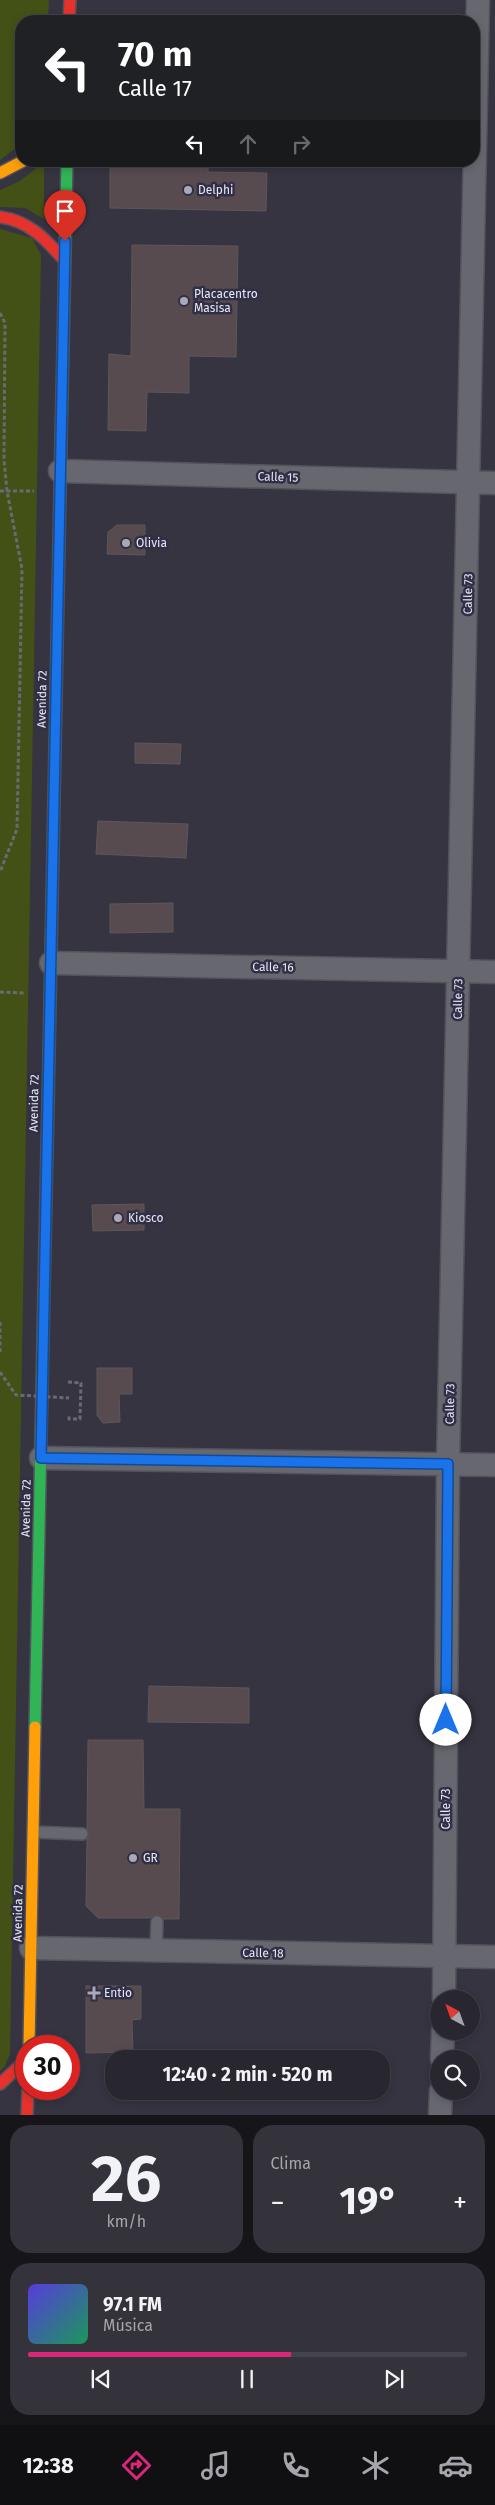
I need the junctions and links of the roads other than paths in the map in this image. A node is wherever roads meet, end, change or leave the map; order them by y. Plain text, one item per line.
1 (70, 0) edge
2 (478, 0) edge
3 (69, 15) edge
4 (478, 15) edge
5 (15, 165) edge
6 (67, 167) edge
7 (475, 167) edge
8 (0, 173) edge
9 (0, 217) edge
10 (65, 261) junction
11 (60, 481) junction
12 (470, 483) junction
13 (495, 483) edge
14 (51, 963) junction
15 (458, 971) junction
16 (495, 972) edge
17 (41, 1458) junction
18 (448, 1464) junction
19 (495, 1465) edge
20 (33, 1832) junction
21 (82, 1834) dead end
22 (157, 1922) dead end
23 (31, 1948) junction
24 (156, 1951) junction
25 (445, 1956) junction
26 (495, 1957) edge
27 (444, 1990) edge
28 (29, 2035) edge
29 (15, 2070) edge
30 (0, 2084) edge
31 (28, 2100) edge
32 (441, 2100) edge
33 (27, 2115) edge
34 (440, 2115) edge

1 - 3 highway
2 - 4 street, Calle 73
5 - 8 highway
6 - 10 highway, Avenida 72
7 - 12 street, Calle 73
9 - 10 highway
10 - 11 highway, Avenida 72
11 - 12 street, Calle 15
11 - 14 highway, Avenida 72
12 - 13 street, Calle 15
12 - 15 street, Calle 73
14 - 15 street, Calle 16
14 - 17 highway, Avenida 72
15 - 16 street, Calle 16
15 - 18 street, Calle 73
17 - 18 street
17 - 20 highway, Avenida 72
18 - 19 street
18 - 25 street, Calle 73
20 - 21 lane
20 - 23 highway, Avenida 72
22 - 24 lane
23 - 24 street, Calle 18
23 - 28 highway, Avenida 72
24 - 25 street, Calle 18
25 - 26 street, Calle 18
25 - 27 street, Calle 73
29 - 30 highway
31 - 33 highway
32 - 34 street

